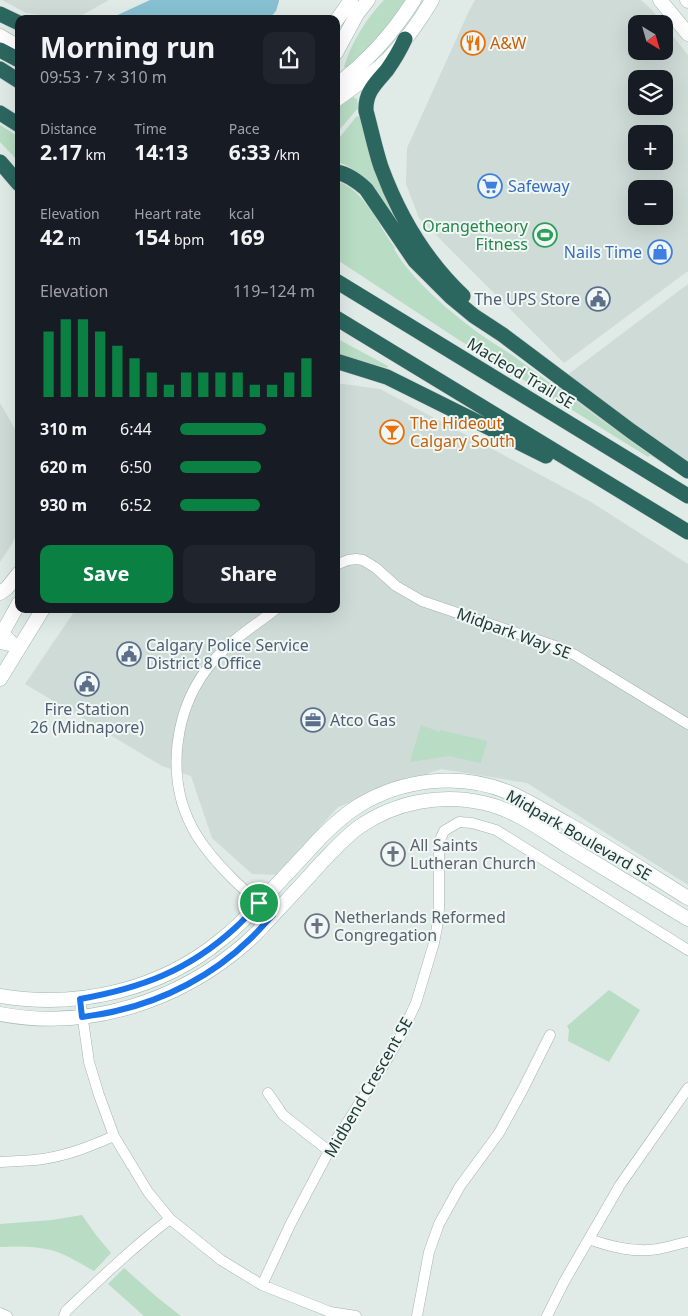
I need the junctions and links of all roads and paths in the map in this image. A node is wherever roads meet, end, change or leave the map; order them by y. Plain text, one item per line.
1 (351, 0) edge
2 (368, 0) edge
3 (414, 0) edge
4 (432, 0) edge
5 (660, 0) edge
6 (0, 14) edge
7 (340, 15) edge
8 (15, 21) edge
9 (688, 34) edge
10 (0, 36) edge
11 (405, 39) junction
12 (15, 45) edge
13 (340, 46) edge
14 (0, 50) edge
15 (15, 58) edge
16 (0, 69) edge
17 (15, 78) edge
18 (340, 82) edge
19 (340, 97) edge
20 (0, 113) edge
21 (15, 122) edge
22 (0, 162) edge
23 (340, 173) edge
24 (15, 179) edge
25 (340, 276) edge
26 (340, 283) edge
27 (340, 320) edge
28 (403, 322) junction
29 (503, 335) junction
30 (340, 362) edge
31 (688, 471) edge
32 (688, 496) edge
33 (637, 501) junction
34 (688, 532) edge
35 (340, 563) edge
36 (15, 578) edge
37 (0, 593) edge
38 (15, 611) edge
39 (41, 613) edge
40 (271, 613) edge
41 (1, 635) edge
42 (19, 648) junction
43 (0, 679) edge
44 (688, 724) edge
45 (688, 898) edge
46 (259, 903) junction
47 (273, 915) junction
48 (688, 920) edge
49 (688, 950) edge
50 (0, 996) edge
51 (80, 999) junction
52 (0, 1014) edge
53 (82, 1017) junction
54 (550, 1035) dead end
55 (688, 1088) edge
56 (268, 1093) dead end
57 (114, 1136) junction
58 (329, 1151) junction
59 (0, 1162) edge
60 (170, 1219) junction
61 (589, 1239) junction
62 (688, 1242) edge
63 (262, 1285) junction
64 (0, 1313) edge
65 (7, 1316) edge
66 (64, 1316) edge
67 (356, 1316) edge
68 (417, 1316) edge
69 (547, 1316) edge

1 - 7 street
2 - 13 street
3 - 18 street
4 - 11 street
5 - 9 street
6 - 8 highway
10 - 12 street
11 - 19 street
11 - 29 highway
14 - 15 highway
16 - 17 highway
20 - 21 highway
22 - 24 highway
23 - 29 highway
25 - 28 highway
26 - 28 highway, Macleod Trail SE
27 - 33 highway
28 - 32 highway, Macleod Trail SE
29 - 31 highway
30 - 33 highway
33 - 34 highway
35 - 44 street, Midpark Way SE
36 - 37 street
38 - 41 street
39 - 42 street
40 - 46 street
41 - 42 street
42 - 43 street
45 - 46 street, Midpark Boulevard SE
46 - 47 street
46 - 51 street, Midpark Boulevard SE
47 - 48 street, Midpark Boulevard SE
47 - 53 street, Midpark Boulevard SE
49 - 58 street, Midbend Crescent SE
50 - 51 street, Midpark Boulevard SE
51 - 53 street
52 - 53 street, Midpark Boulevard SE
53 - 57 street
54 - 68 street
55 - 61 street
56 - 58 street
57 - 59 street
57 - 60 street
58 - 63 street, Midbend Crescent SE
60 - 63 street
60 - 66 street
61 - 62 street
61 - 69 street
63 - 67 street
64 - 65 street

